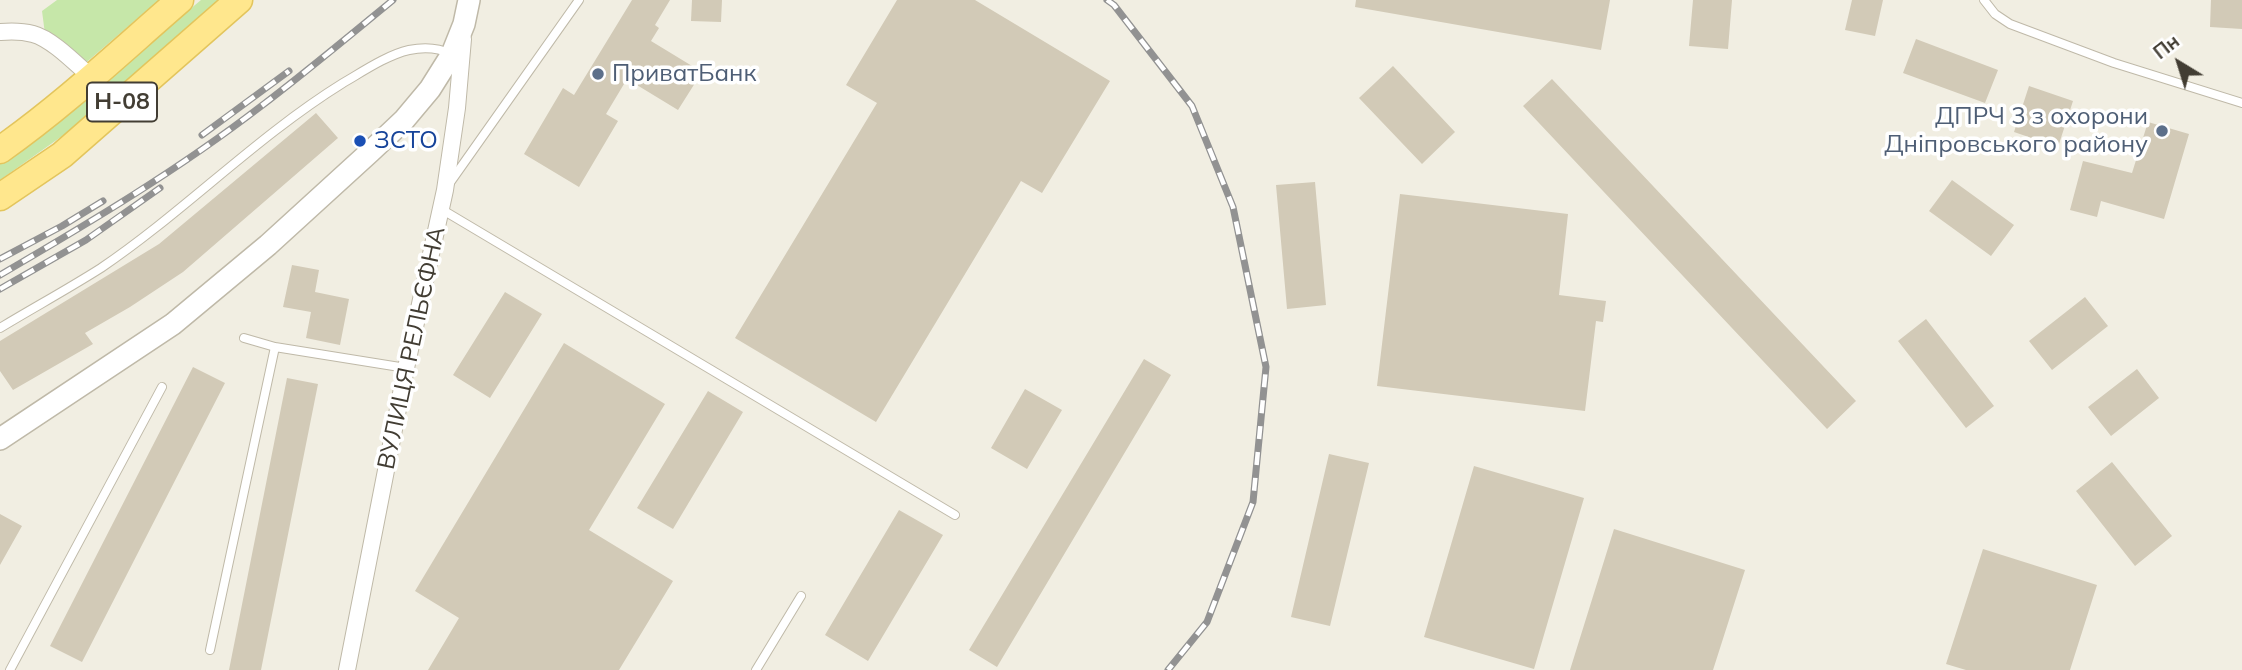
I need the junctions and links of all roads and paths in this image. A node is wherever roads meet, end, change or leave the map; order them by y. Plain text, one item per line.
1 (180, 0) edge
2 (239, 0) edge
3 (469, 0) edge
4 (579, 0) edge
5 (1984, 0) edge
6 (464, 24) junction
7 (0, 32) edge
8 (452, 54) junction
9 (91, 78) junction
10 (2242, 103) edge
11 (0, 150) edge
12 (445, 190) junction
13 (0, 197) edge
14 (441, 209) junction
15 (0, 328) edge
16 (244, 338) dead end
17 (275, 347) junction
18 (406, 368) junction
19 (162, 387) dead end
20 (3, 434) edge
21 (955, 515) dead end
22 (801, 596) dead end
23 (210, 650) dead end
24 (10, 670) edge
25 (348, 670) edge
26 (756, 670) edge

1 - 9 main road, Н-08
2 - 13 main road, Н-08
3 - 6 street, ВУЛИЦЯ РЕЛЬЄФНА
4 - 12 lane
5 - 10 lane
6 - 8 street, ВУЛИЦЯ РЕЛЬЄФНА
6 - 12 street, ВУЛИЦЯ РЕЛЬЄФНА
7 - 9 street
8 - 15 lane
8 - 20 street, ВУЛИЦЯ РЕЛЬЄФНА
9 - 11 main road, Н-08
12 - 14 street, ВУЛИЦЯ РЕЛЬЄФНА
14 - 18 street, ВУЛИЦЯ РЕЛЬЄФНА
14 - 21 lane
16 - 17 lane
17 - 18 lane
17 - 23 lane
18 - 25 street, ВУЛИЦЯ РЕЛЬЄФНА
19 - 24 lane
22 - 26 lane

